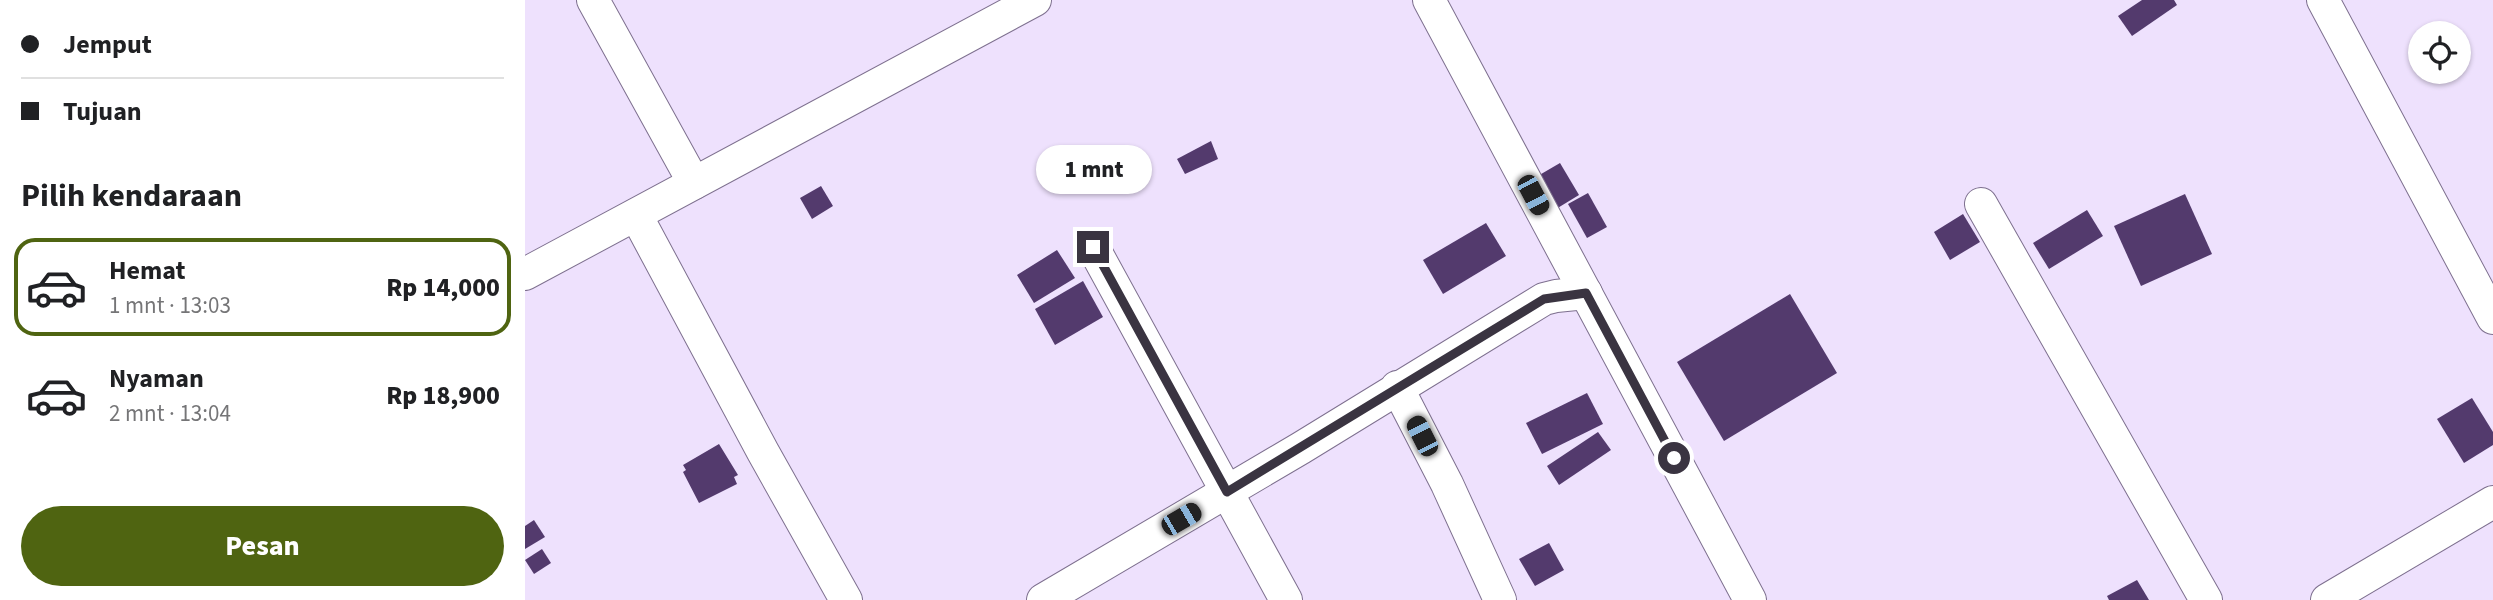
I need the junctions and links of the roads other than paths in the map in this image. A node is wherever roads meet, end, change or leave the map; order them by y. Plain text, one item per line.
1 (593, 0) edge
2 (1035, 0) edge
3 (1429, 0) edge
4 (2323, 0) edge
5 (694, 183) junction
6 (1980, 204) dead end
7 (636, 215) junction
8 (1093, 247) dead end
9 (525, 274) edge
10 (1586, 293) junction
11 (2493, 318) edge
12 (1397, 387) junction
13 (1227, 492) junction
14 (2493, 502) edge
15 (846, 600) edge
16 (1042, 600) edge
17 (1286, 600) edge
18 (1500, 600) edge
19 (1750, 600) edge
20 (2206, 600) edge
21 (2327, 600) edge

1 - 5 street
2 - 5 street
3 - 10 street
4 - 11 street
5 - 7 street
6 - 20 street
7 - 9 street
7 - 15 street
8 - 13 street
10 - 12 street
10 - 19 street
12 - 13 street
12 - 18 street
13 - 16 street
13 - 17 street
14 - 21 street

